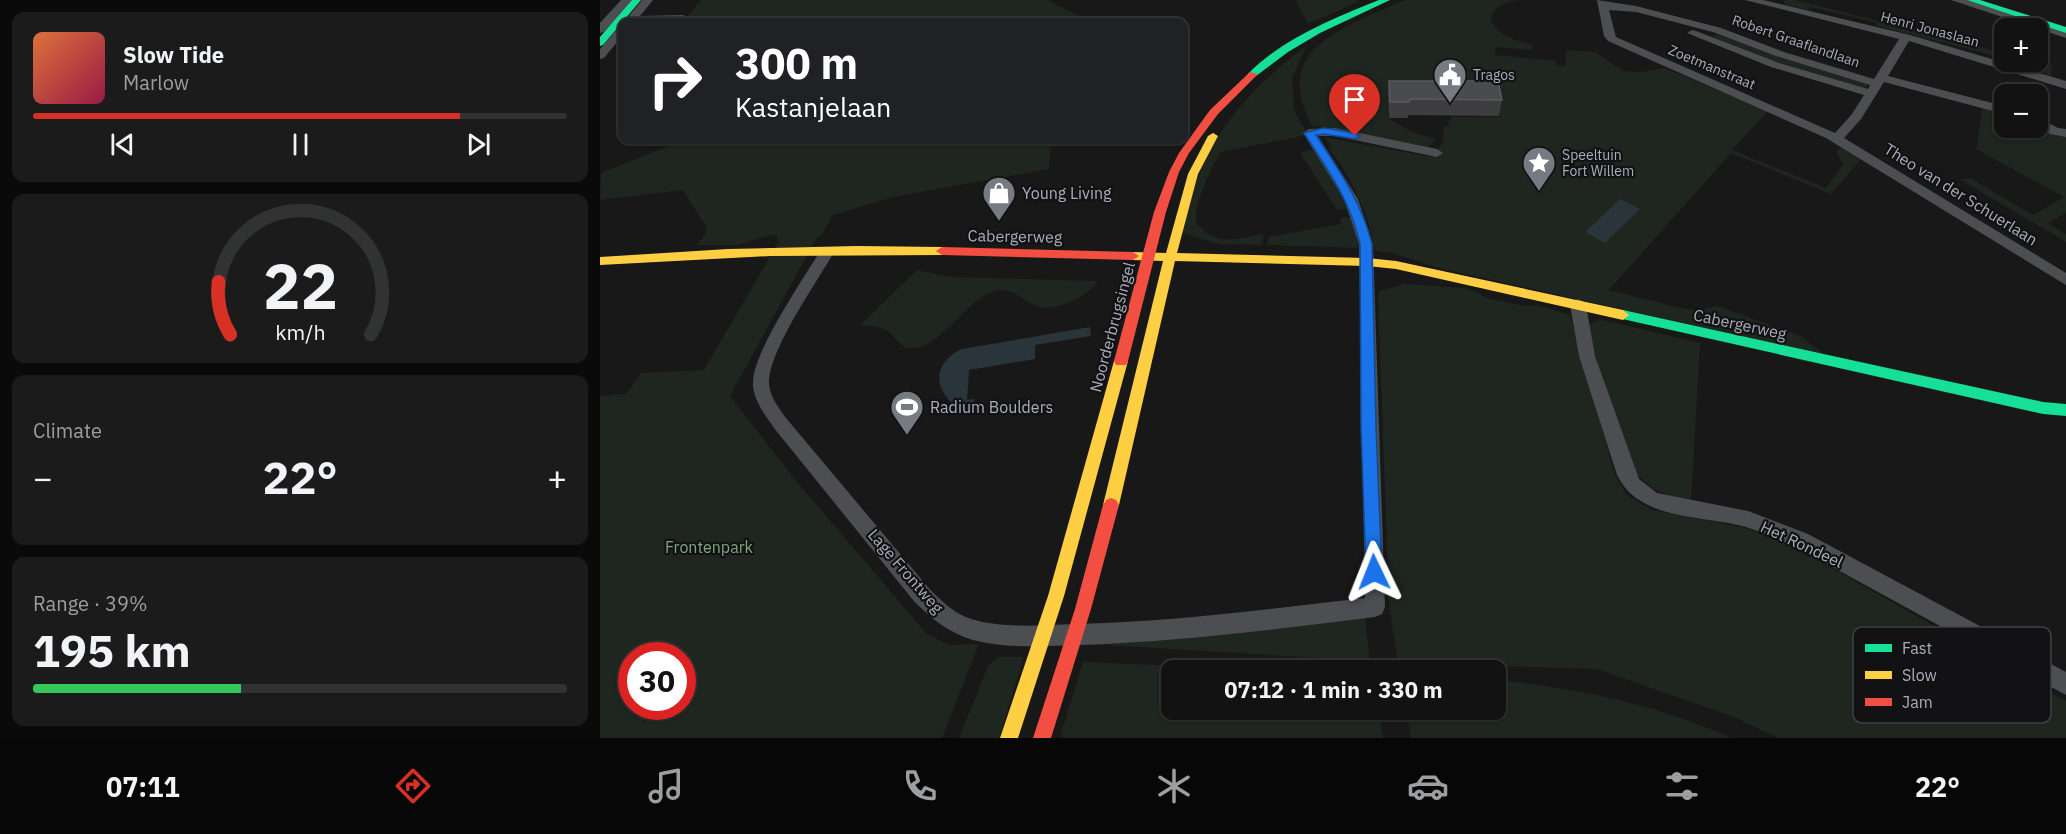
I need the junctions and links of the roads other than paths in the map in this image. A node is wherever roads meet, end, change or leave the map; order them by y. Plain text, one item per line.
1 (638, 0) edge
2 (648, 0) edge
3 (1386, 0) edge
4 (1750, 0) edge
5 (1956, 0) edge
6 (1971, 0) edge
7 (1985, 0) edge
8 (1603, 3) edge
9 (1777, 3) edge
10 (1366, 8) junction
11 (1636, 9) junction
12 (600, 14) edge
13 (624, 17) edge
14 (683, 18) dead end
15 (618, 20) edge
16 (618, 24) edge
17 (2066, 25) edge
18 (618, 27) edge
19 (600, 30) edge
20 (1717, 30) junction
21 (2066, 30) edge
22 (2066, 35) edge
23 (1906, 37) junction
24 (1706, 38) junction
25 (600, 43) edge
26 (600, 56) edge
27 (1876, 85) junction
28 (2066, 85) edge
29 (1994, 108) edge
30 (2048, 127) edge
31 (2066, 133) edge
32 (1837, 139) junction
33 (1437, 153) dead end
34 (824, 257) junction
35 (769, 258) junction
36 (600, 261) edge
37 (1146, 262) junction
38 (1168, 263) junction
39 (1368, 268) junction
40 (600, 269) edge
41 (2066, 280) edge
42 (1578, 305) junction
43 (2043, 408) junction
44 (2066, 410) edge
45 (2066, 417) edge
46 (1961, 627) edge
47 (2051, 676) edge
48 (2066, 684) edge
49 (1009, 738) edge
50 (1042, 738) edge

1 - 13 main road
2 - 13 street
3 - 10 main road, Noorderbrugsingel
4 - 9 street, Henri Jonaslaan
5 - 22 street
6 - 21 main road
7 - 17 street
8 - 11 street, Robert Graaflandlaan
8 - 32 street, Zoetmanstraat
9 - 23 street, Henri Jonaslaan
10 - 37 main road, Noorderbrugsingel
10 - 38 main road, Noorderbrugsingel
11 - 20 street, Robert Graaflandlaan
11 - 24 street, Robert Graaflandlaan
12 - 13 street
13 - 14 street
15 - 19 street
16 - 25 main road
18 - 26 street
20 - 24 street
20 - 27 street, Robert Graaflandlaan
23 - 27 street
23 - 28 street, Henri Jonaslaan
24 - 27 street, Robert Graaflandlaan
27 - 29 street
27 - 32 street
30 - 31 street
32 - 41 street, Theo van der Schuerlaan
33 - 39 street
34 - 35 main road, Cabergerweg
34 - 37 main road, Cabergerweg
34 - 39 street, Lage Frontweg
35 - 36 main road, Cabergerweg
35 - 40 main road, Cabergerweg
37 - 38 main road, Cabergerweg
37 - 49 main road, Noorderbrugsingel
38 - 39 main road, Cabergerweg
38 - 50 main road, Noorderbrugsingel
39 - 42 main road, Cabergerweg
42 - 43 main road, Cabergerweg
42 - 46 street, Het Rondeel
43 - 44 main road, Cabergerweg
43 - 45 main road, Cabergerweg
47 - 48 street, Het Rondeel

